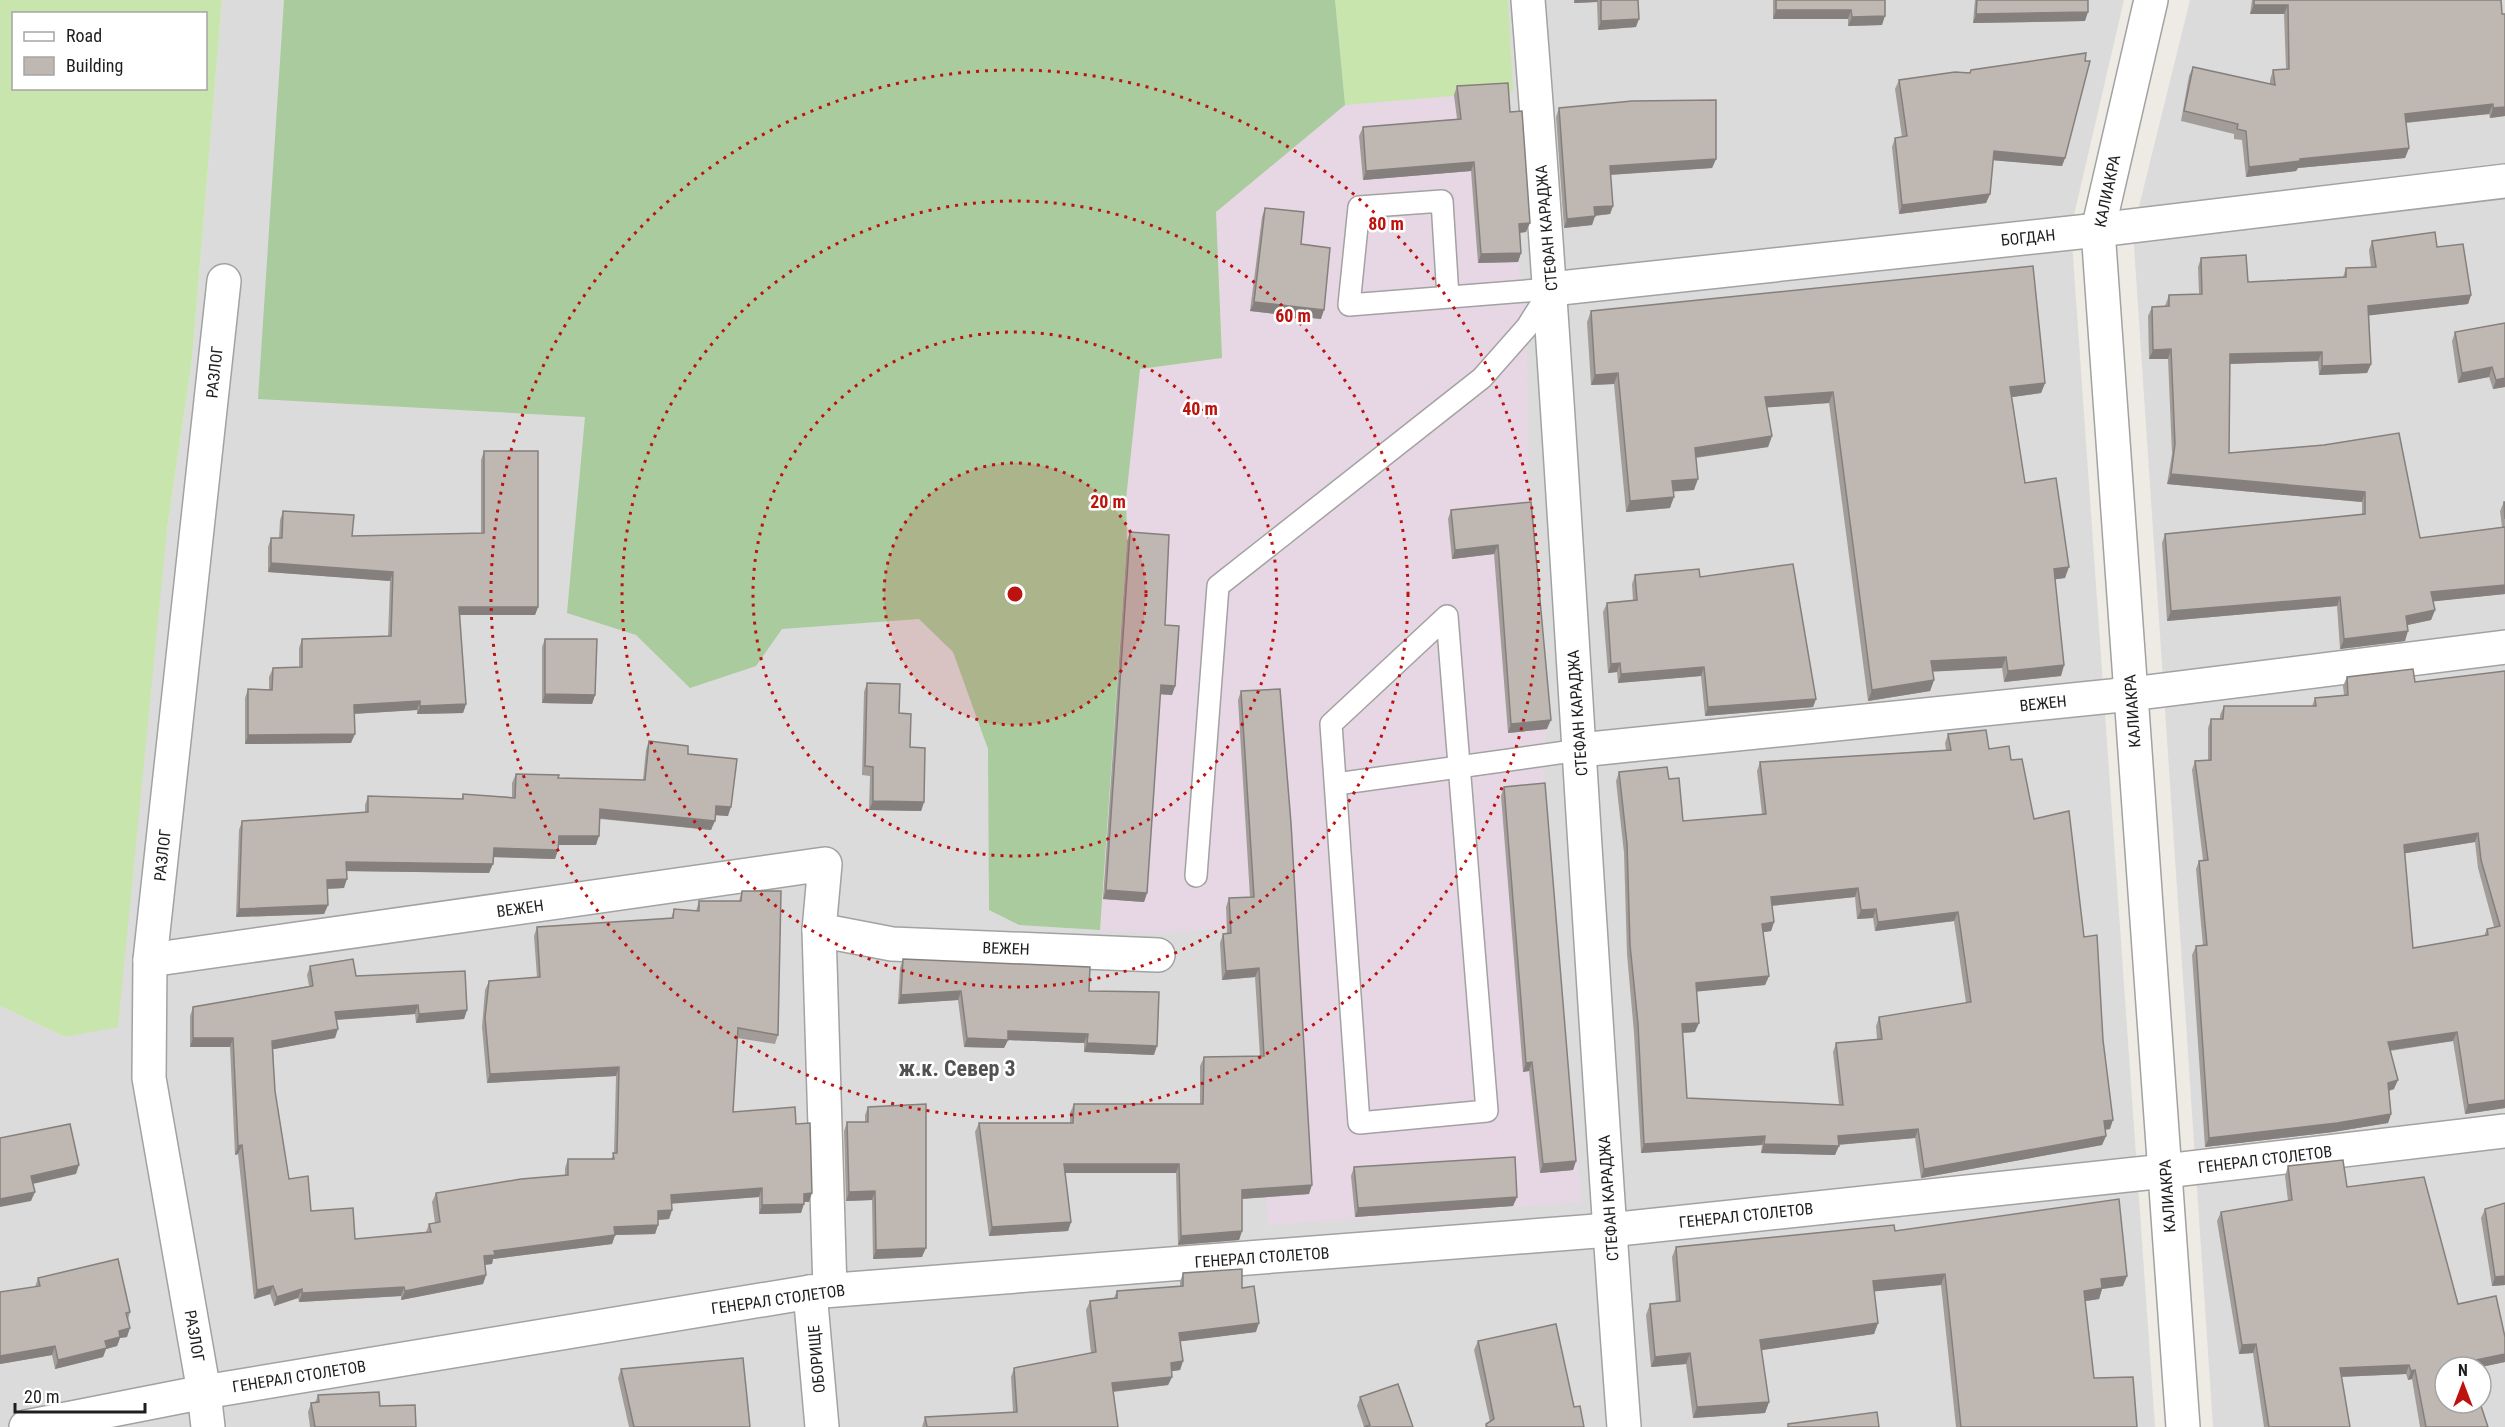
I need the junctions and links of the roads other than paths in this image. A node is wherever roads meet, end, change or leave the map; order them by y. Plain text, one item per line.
1 (1528, 0) edge
2 (2151, 0) edge
3 (2505, 181) edge
4 (2098, 230) junction
5 (224, 281) dead end
6 (1551, 289) junction
7 (1448, 297) junction
8 (2505, 647) edge
9 (2131, 694) junction
10 (1580, 750) junction
11 (1461, 767) junction
12 (1336, 784) junction
13 (1197, 876) dead end
14 (819, 930) junction
15 (1158, 955) dead end
16 (150, 960) junction
17 (2505, 1131) edge
18 (2165, 1171) junction
19 (1609, 1230) junction
20 (820, 1291) junction
21 (204, 1392) junction
22 (26, 1427) edge
23 (208, 1427) edge
24 (822, 1427) edge
25 (1624, 1427) edge
26 (2183, 1427) edge

1 - 6 street, СТЕФАН КАРАДЖА
2 - 4 street, КАЛИАКРА
3 - 4 street, БОГДАН
4 - 6 street, БОГДАН
4 - 9 street, КАЛИАКРА
5 - 16 street, РАЗЛОГ
6 - 7 lane
6 - 10 street, СТЕФАН КАРАДЖА
6 - 13 lane
7 - 7 lane
8 - 9 street, ВЕЖЕН
9 - 10 street, ВЕЖЕН
9 - 18 street, КАЛИАКРА
10 - 11 lane
10 - 19 street, СТЕФАН КАРАДЖА
11 - 12 lane
11 - 12 lane
11 - 12 lane
14 - 15 street, ВЕЖЕН
14 - 16 street, ВЕЖЕН
14 - 20 street, ВЕЖЕН
16 - 21 street, РАЗЛОГ
17 - 18 street, ГЕНЕРАЛ СТОЛЕТОВ
18 - 19 street, ГЕНЕРАЛ СТОЛЕТОВ
18 - 26 street, КАЛИАКРА
19 - 20 street, ГЕНЕРАЛ СТОЛЕТОВ
19 - 25 street, СТЕФАН КАРАДЖА
20 - 21 street, ГЕНЕРАЛ СТОЛЕТОВ
20 - 24 street, ОБОРИЩЕ
21 - 22 street, ГЕНЕРАЛ СТОЛЕТОВ
21 - 23 street, РАЗЛОГ

